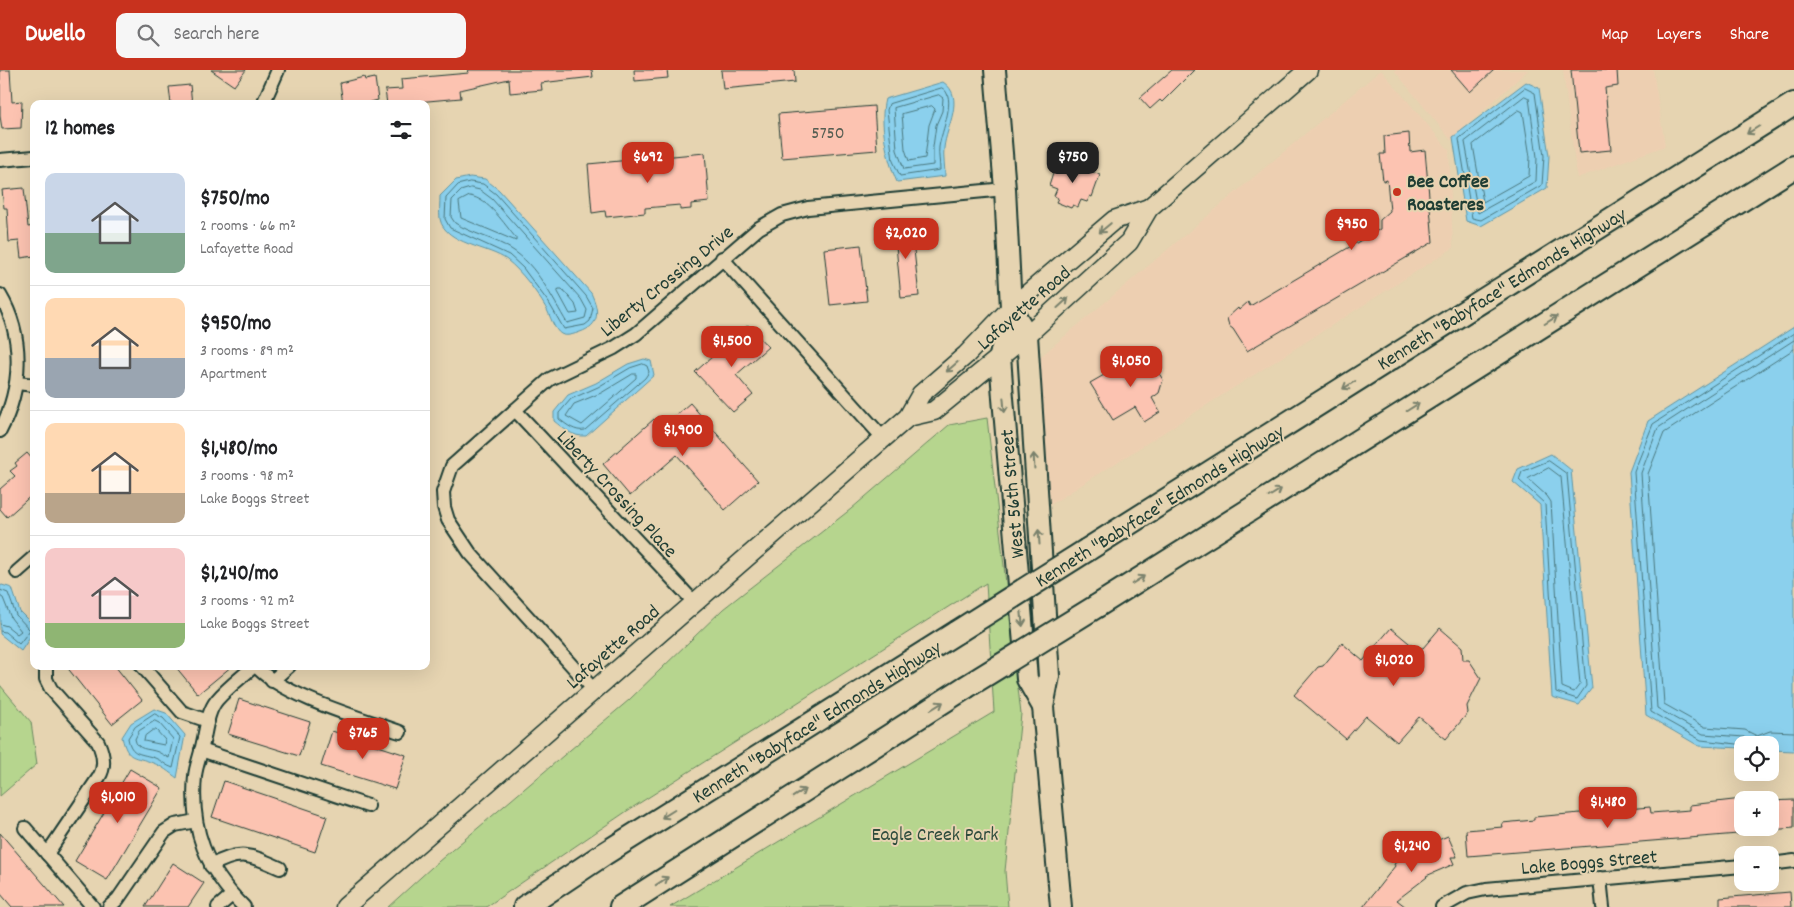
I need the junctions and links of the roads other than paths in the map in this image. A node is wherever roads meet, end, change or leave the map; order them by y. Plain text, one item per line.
1 (278, 70) edge
2 (995, 70) edge
3 (1308, 70) edge
4 (265, 100) edge
5 (1794, 104) edge
6 (30, 156) edge
7 (0, 160) edge
8 (1794, 167) edge
9 (1005, 189) junction
10 (1149, 208) junction
11 (722, 258) junction
12 (0, 295) edge
13 (1011, 308) junction
14 (1027, 335) junction
15 (1000, 356) junction
16 (17, 383) junction
17 (30, 385) edge
18 (515, 410) junction
19 (908, 417) junction
20 (0, 432) edge
21 (884, 438) junction
22 (30, 561) edge
23 (17, 572) dead end
24 (694, 602) junction
25 (46, 670) edge
26 (145, 670) edge
27 (251, 670) edge
28 (259, 670) edge
29 (285, 670) edge
30 (272, 682) junction
31 (594, 690) junction
32 (1042, 707) junction
33 (208, 721) junction
34 (400, 732) dead end
35 (201, 750) junction
36 (368, 806) dead end
37 (196, 821) junction
38 (25, 828) dead end
39 (47, 854) junction
40 (1794, 861) edge
41 (1779, 863) edge
42 (211, 866) junction
43 (1734, 867) edge
44 (280, 868) dead end
45 (1600, 878) junction
46 (232, 895) junction
47 (93, 907) edge
48 (109, 907) edge
49 (218, 907) edge
50 (244, 907) edge
51 (345, 907) edge
52 (525, 907) edge
53 (621, 907) edge
54 (1061, 907) edge
55 (1442, 907) edge
56 (1603, 907) edge

1 - 4 street
2 - 9 main road, West 56th Street
3 - 10 main road, Lafayette Road
5 -> 52 highway, Kenneth "Babyface" Edmonds Highway, bridge
6 - 7 street
53 -> 8 highway, bridge
9 - 11 street, Liberty Crossing Drive
9 - 13 main road, West 56th Street
10 -> 13 main road, Lafayette Road
14 -> 10 main road, Lafayette Road
11 - 18 street, Liberty Crossing Drive
11 - 21 street
12 - 16 street
13 - 14 main road, West 56th Street
13 - 15 main road, West 56th Street
13 -> 19 main road, Lafayette Road
14 - 15 main road, Lafayette Road
32 -> 14 main road, West 56th Street
15 - 19 main road, Lafayette Road
15 -> 32 main road, West 56th Street
16 - 17 street
16 - 20 street
18 - 24 street, Liberty Crossing Place
18 - 31 street, Liberty Crossing Drive
19 - 21 main road, Lafayette Road
21 - 24 main road, Lafayette Road
22 - 23 street
24 - 31 main road, Lafayette Road
25 - 39 street
26 - 33 street
27 - 33 street
28 - 30 street
29 - 30 street
30 - 34 street
31 - 51 main road, Lafayette Road
32 - 54 main road, West 56th Street
33 - 35 street
35 - 36 street
35 - 37 street
37 - 42 street
37 - 48 street
38 - 39 street
39 - 47 street
40 - 41 street
42 - 44 street
42 - 46 street
43 - 45 street, Lake Boggs Street
45 - 55 street, Lake Boggs Street
45 - 56 street
46 - 49 street
46 - 50 street

